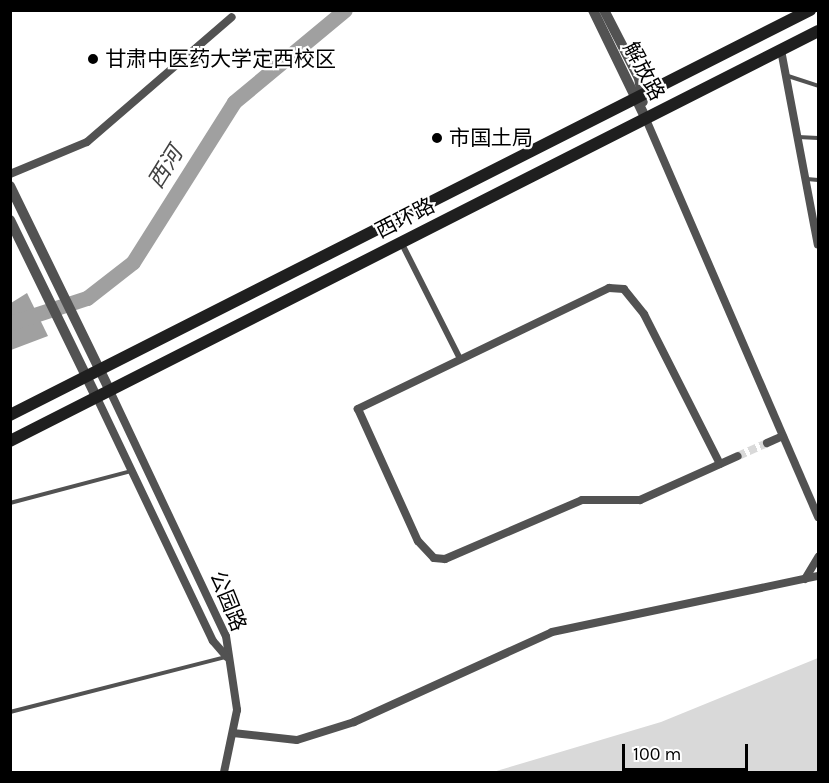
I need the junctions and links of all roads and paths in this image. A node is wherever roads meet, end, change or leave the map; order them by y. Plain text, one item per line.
1 (592, 10) edge
2 (604, 10) edge
3 (810, 10) edge
4 (232, 17) dead end
5 (819, 30) edge
6 (781, 50) junction
7 (786, 76) junction
8 (819, 86) edge
9 (639, 97) junction
10 (645, 117) junction
11 (797, 137) junction
12 (819, 138) edge
13 (10, 174) edge
14 (804, 178) junction
15 (819, 180) edge
16 (10, 186) edge
17 (808, 203) junction
18 (819, 204) edge
19 (10, 220) edge
20 (401, 242) junction
21 (819, 245) edge
22 (460, 359) junction
23 (100, 370) junction
24 (87, 376) junction
25 (110, 392) junction
26 (97, 399) junction
27 (10, 415) edge
28 (783, 436) junction
29 (10, 441) edge
30 (767, 443) tunnel mouth
31 (738, 456) tunnel mouth
32 (720, 464) junction
33 (132, 471) junction
34 (10, 504) edge
35 (819, 518) edge
36 (819, 557) edge
37 (819, 576) edge
38 (805, 579) junction
39 (227, 657) junction
40 (10, 712) edge
41 (233, 733) junction
42 (224, 772) edge

1 - 9 street, 解放路
2 - 9 street, 解放路
3 - 9 main road, 西环路
4 - 13 street
5 - 6 main road, 西环路
6 - 7 street
6 - 10 main road, 西环路
7 - 8 lane
7 - 11 street
9 - 10 street, 解放路
9 - 23 main road, 西环路
10 - 20 main road, 西环路
10 - 28 street
11 - 12 lane
11 - 14 street
14 - 15 lane
14 - 17 street
16 - 23 street, 公园路
17 - 18 lane
17 - 21 street
19 - 24 street, 公园路
20 - 22 street
20 - 25 main road, 西环路
22 - 32 street
22 - 32 street
23 - 24 main road, 西环路
23 - 25 street, 公园路
24 - 26 street, 公园路
24 - 27 main road, 西环路
25 - 26 main road, 西环路
25 - 39 street, 公园路
26 - 29 main road, 西环路
26 - 33 street, 公园路
28 - 30 street
28 - 35 street
31 - 32 street
33 - 34 lane
33 - 39 street, 公园路
36 - 38 street
37 - 38 street
38 - 41 street
39 - 40 lane
39 - 41 street
41 - 42 street

